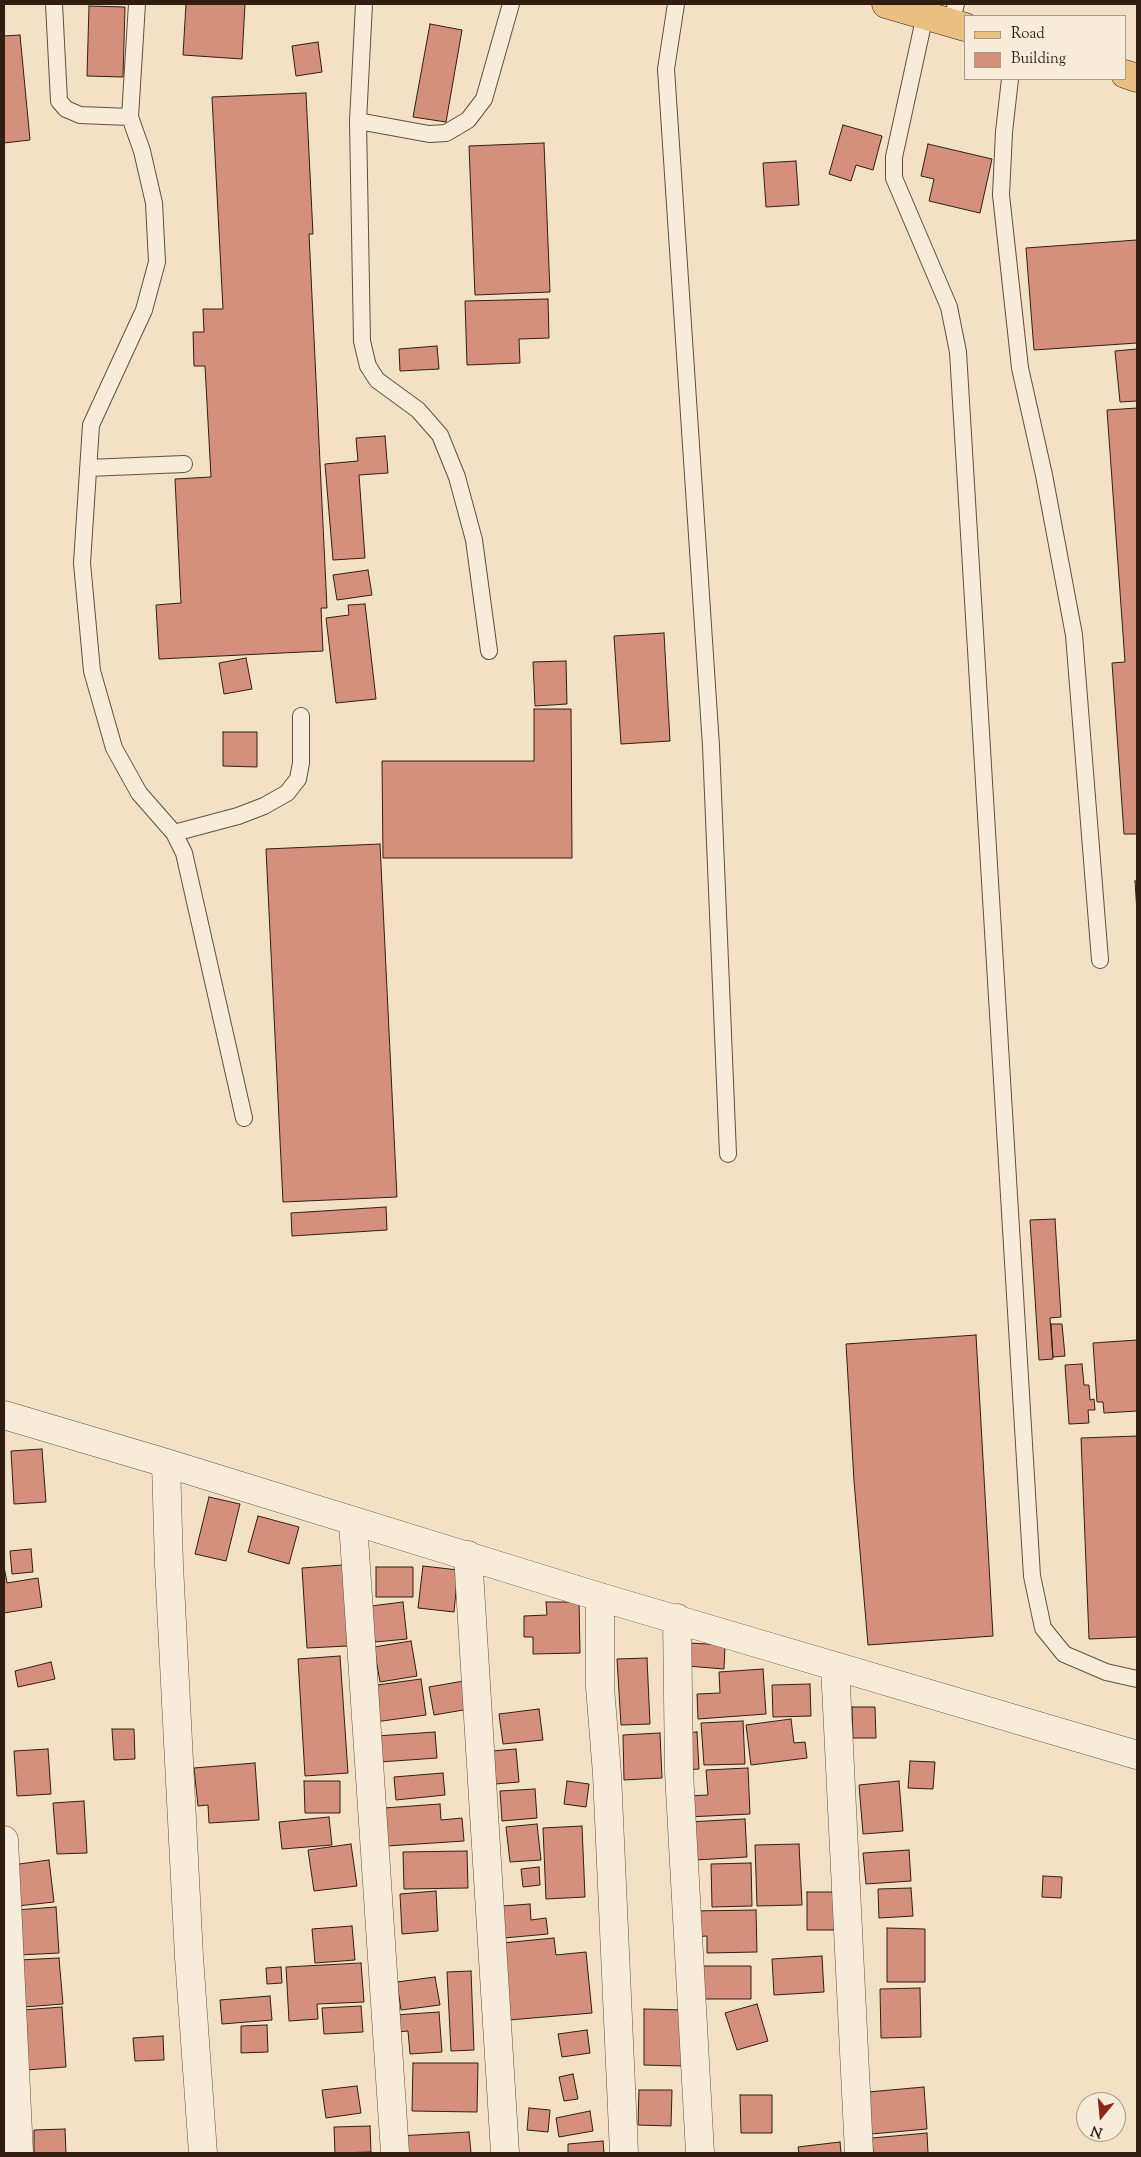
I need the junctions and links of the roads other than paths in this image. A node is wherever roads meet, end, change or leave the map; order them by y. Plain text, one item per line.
1 (54, 4) edge
2 (137, 4) edge
3 (364, 4) edge
4 (511, 4) edge
5 (676, 4) edge
6 (886, 4) edge
7 (925, 15) junction
8 (957, 18) edge
9 (1010, 80) edge
10 (130, 116) junction
11 (358, 121) junction
12 (184, 464) dead end
13 (88, 468) junction
14 (489, 651) dead end
15 (301, 716) dead end
16 (174, 833) junction
17 (1100, 960) dead end
18 (244, 1118) dead end
19 (728, 1154) dead end
20 (4, 1415) edge
21 (166, 1463) junction
22 (353, 1522) junction
23 (468, 1555) junction
24 (600, 1597) junction
25 (677, 1618) junction
26 (835, 1666) junction
27 (1137, 1679) edge
28 (1137, 1755) edge
29 (4, 1840) edge
30 (20, 2153) edge
31 (203, 2153) edge
32 (395, 2153) edge
33 (505, 2153) edge
34 (624, 2153) edge
35 (700, 2153) edge
36 (860, 2153) edge

1 - 10 lane
2 - 10 lane
3 - 11 lane
4 - 11 lane
5 - 19 lane
6 - 7 main road
7 - 8 main road
7 - 27 lane
9 - 17 lane
10 - 13 lane
11 - 14 lane
12 - 13 lane
13 - 16 lane
15 - 16 lane
16 - 18 lane
20 - 21 street
21 - 22 street
21 - 31 street
22 - 23 street
22 - 32 street
23 - 24 street
23 - 33 street
24 - 25 street
24 - 34 street
25 - 26 street
25 - 35 street
26 - 28 street
26 - 36 street
29 - 30 street

